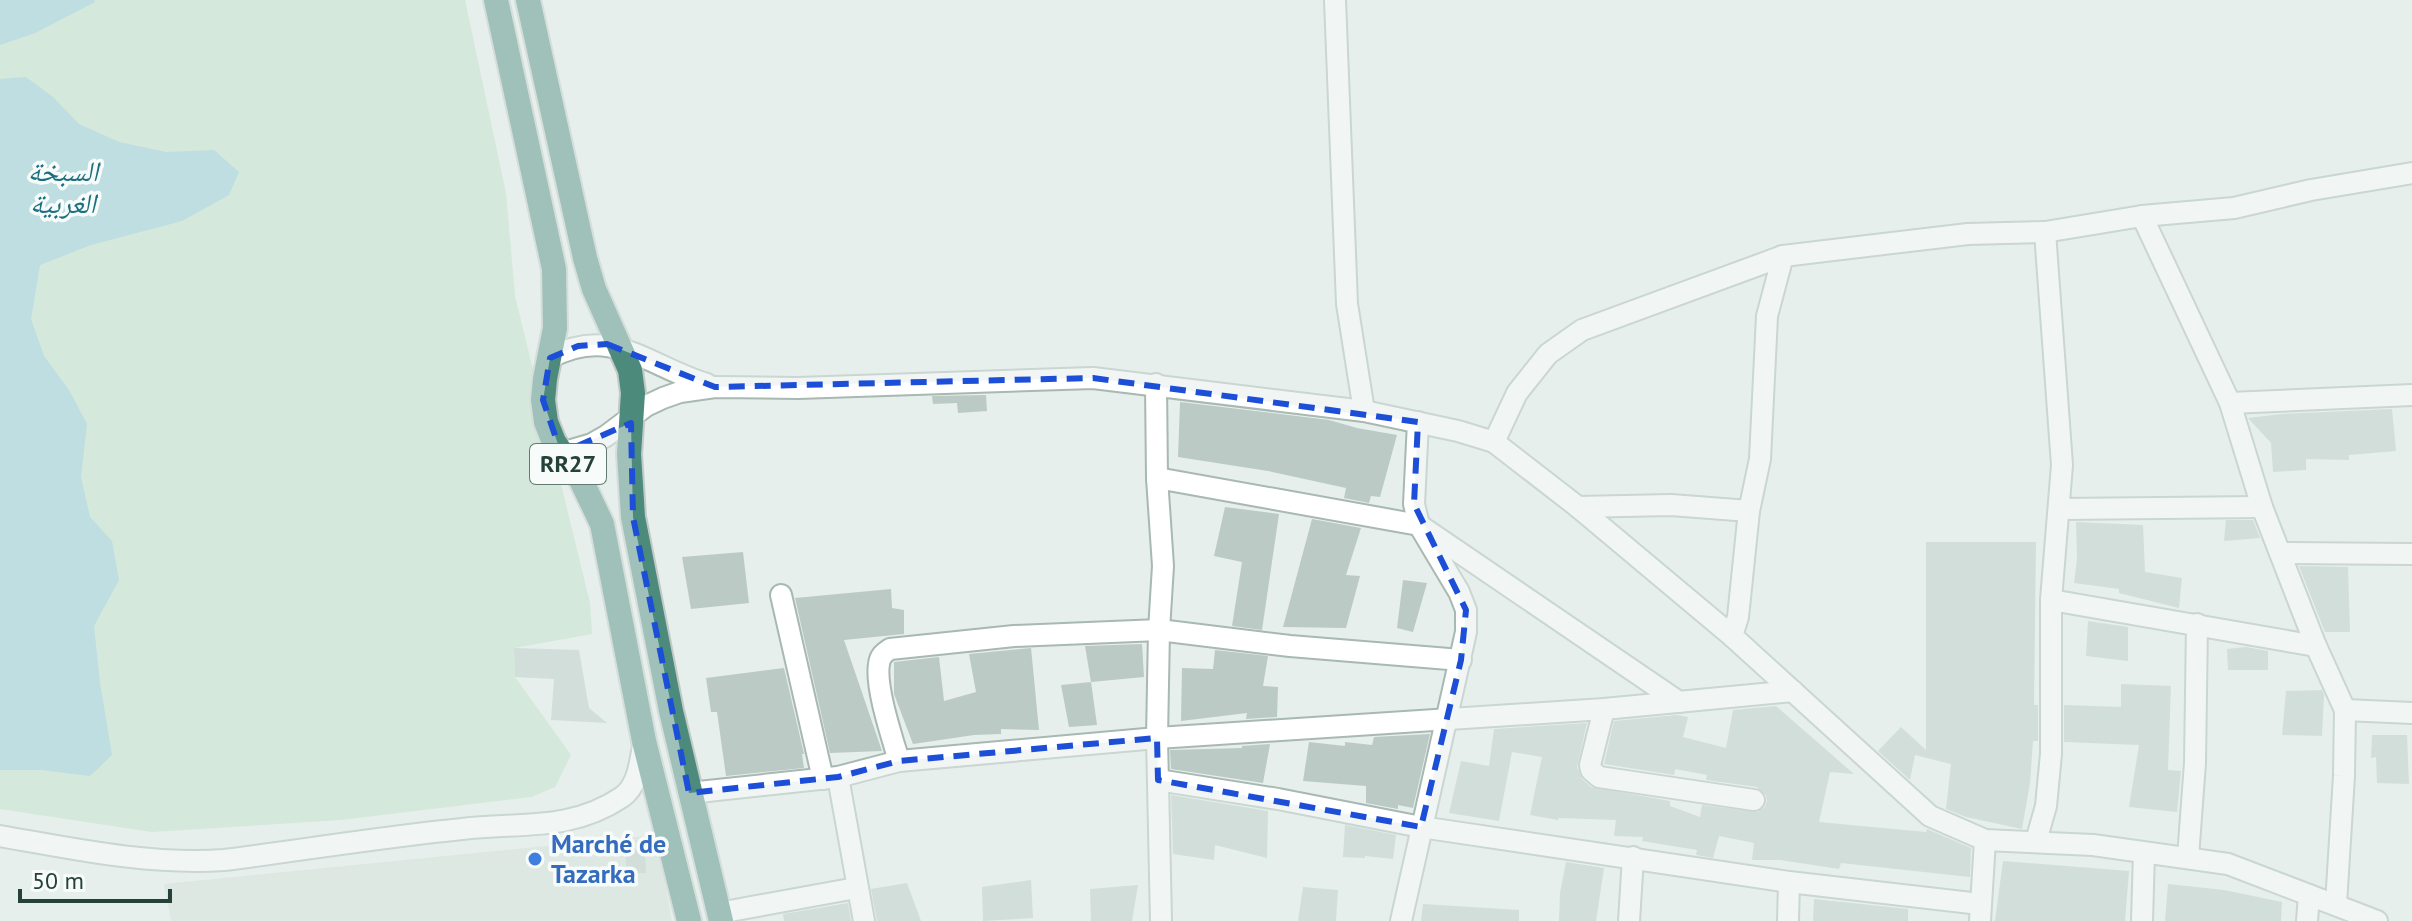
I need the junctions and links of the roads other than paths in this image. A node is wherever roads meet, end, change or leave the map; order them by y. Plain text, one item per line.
1 (496, 0) edge
2 (528, 0) edge
3 (1335, 0) edge
4 (2412, 173) edge
5 (2142, 216) junction
6 (2045, 232) junction
7 (1783, 256) junction
8 (622, 348) junction
9 (550, 358) junction
10 (1156, 384) junction
11 (715, 387) junction
12 (2412, 395) edge
13 (2230, 403) junction
14 (1364, 411) junction
15 (632, 416) junction
16 (1418, 422) junction
17 (1494, 442) junction
18 (561, 453) junction
19 (1157, 478) junction
20 (1578, 507) junction
21 (2262, 507) junction
22 (2060, 509) junction
23 (1749, 511) junction
24 (1419, 525) junction
25 (2280, 553) junction
26 (2412, 554) edge
27 (781, 595) dead end
28 (2051, 600) junction
29 (2197, 624) junction
30 (1159, 630) junction
31 (1732, 636) junction
32 (2316, 646) junction
33 (1461, 660) junction
34 (1793, 691) junction
35 (1679, 702) junction
36 (1604, 709) junction
37 (2345, 710) junction
38 (2412, 713) edge
39 (1447, 719) junction
40 (1157, 738) junction
41 (644, 741) junction
42 (899, 761) junction
43 (830, 778) junction
44 (1158, 780) junction
45 (689, 793) junction
46 (1754, 800) dead end
47 (1421, 827) junction
48 (0, 836) edge
49 (1985, 840) junction
50 (2036, 841) junction
51 (2144, 853) junction
52 (1633, 857) junction
53 (2188, 857) junction
54 (1789, 882) junction
55 (856, 888) junction
56 (2309, 895) junction
57 (2336, 904) junction
58 (1980, 912) edge
59 (720, 917) edge
60 (689, 921) edge
61 (864, 921) edge
62 (1161, 921) edge
63 (1401, 921) edge
64 (1629, 921) edge
65 (1788, 921) edge
66 (2142, 921) edge
67 (2307, 921) edge
68 (2377, 921) edge

1 - 9 highway, RR27
2 - 8 highway, RR27
3 - 14 street
4 - 5 street
5 - 6 street
5 - 13 street
6 - 7 street
6 - 22 street
7 - 17 street
7 - 23 street
8 - 9 street
8 - 11 street
8 - 15 highway, RR27
9 - 18 highway, RR27
10 - 11 street
10 - 14 street
10 - 19 street
11 - 15 street
12 - 13 street
13 - 21 street
14 - 16 street
15 - 18 street
15 - 45 highway, RR27
16 - 17 street
16 - 24 street
17 - 20 street
18 - 41 highway, RR27
19 - 24 street
19 - 30 street
20 - 23 street
20 - 31 street
21 - 22 street
21 - 25 street
22 - 28 street
23 - 31 street
24 - 33 street
24 - 35 street
25 - 26 street
25 - 32 street
27 - 43 street
28 - 29 street
28 - 50 street
29 - 32 street
29 - 53 street
30 - 33 street
30 - 40 street
30 - 42 street
31 - 34 street
32 - 37 street
33 - 39 street
34 - 35 street
34 - 49 street
35 - 36 street
36 - 39 street
36 - 46 street
37 - 38 street
37 - 57 street
39 - 40 street
39 - 47 street
40 - 42 street
40 - 44 street
41 - 48 street
41 - 60 highway, RR27
42 - 43 street
43 - 45 street
43 - 55 street
44 - 47 street
44 - 62 street
45 - 59 highway, RR27
47 - 52 street
47 - 63 street
49 - 50 street
49 - 58 street
50 - 51 street
51 - 53 street
51 - 66 street
52 - 54 street
52 - 64 street
53 - 56 street
54 - 58 street
54 - 65 street
55 - 59 street
55 - 61 street
56 - 57 street
56 - 67 street
57 - 68 street

